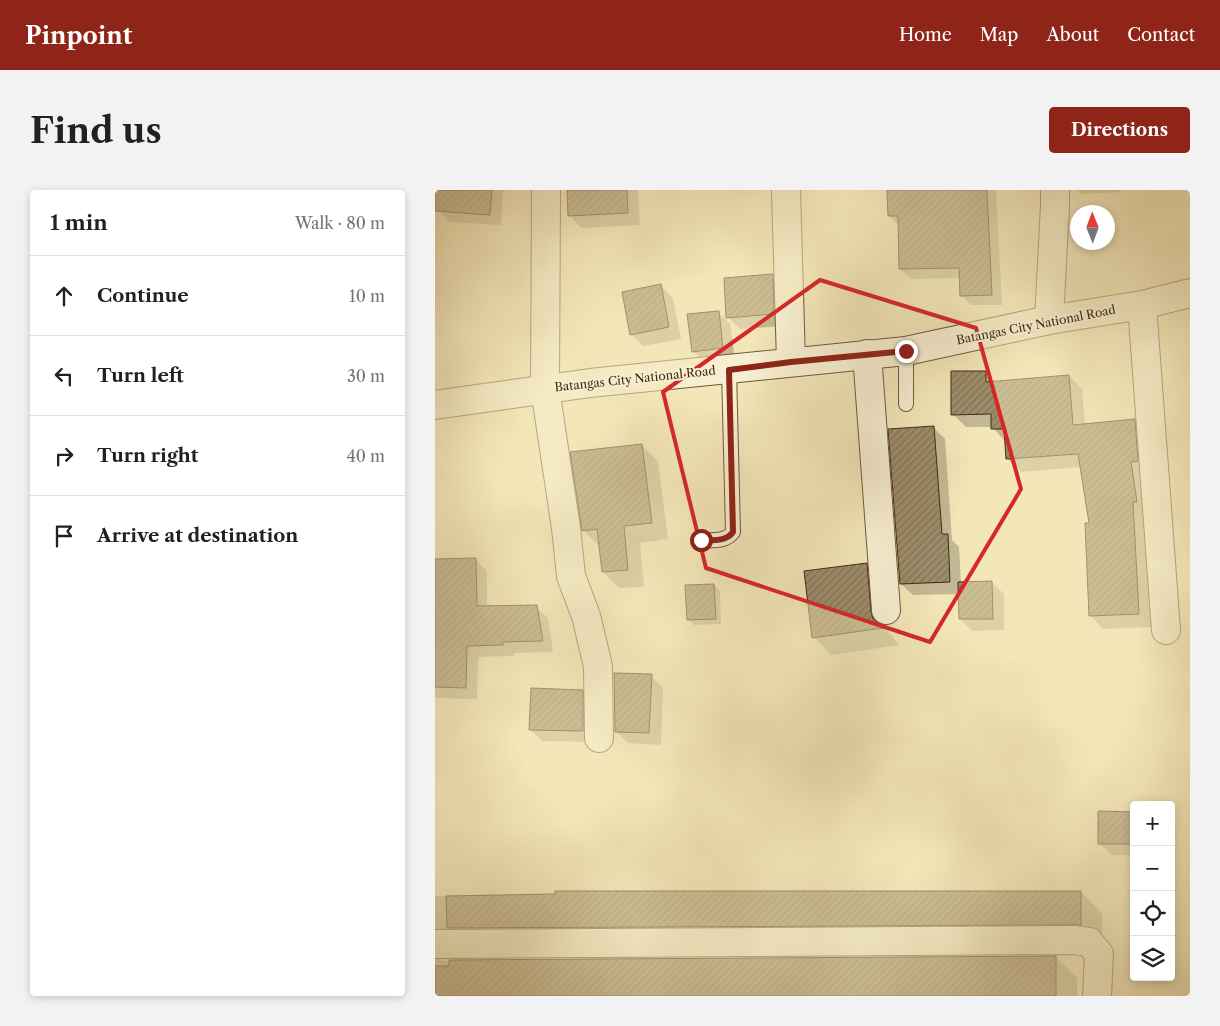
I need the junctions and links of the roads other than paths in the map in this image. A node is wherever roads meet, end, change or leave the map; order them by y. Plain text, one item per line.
1 (546, 190) edge
2 (786, 190) edge
3 (1055, 190) edge
4 (1190, 293) edge
5 (1142, 305) junction
6 (1049, 320) junction
7 (906, 351) junction
8 (867, 354) junction
9 (791, 362) junction
10 (729, 370) junction
11 (545, 389) junction
12 (906, 404) dead end
13 (435, 405) edge
14 (701, 540) dead end
15 (886, 610) dead end
16 (1166, 630) dead end
17 (599, 738) dead end
18 (435, 944) edge
19 (1097, 996) edge

1 - 11 street
2 - 9 street
3 - 6 street
4 - 5 street, Batangas City National Road
5 - 6 street, Batangas City National Road
5 - 16 street
6 - 7 street, Batangas City National Road
7 - 8 street, Batangas City National Road
7 - 12 lane
8 - 9 street, Batangas City National Road
8 - 15 street
9 - 10 street, Batangas City National Road
10 - 11 street, Batangas City National Road
10 - 14 lane
11 - 13 street, Batangas City National Road
11 - 17 street
18 - 19 street

